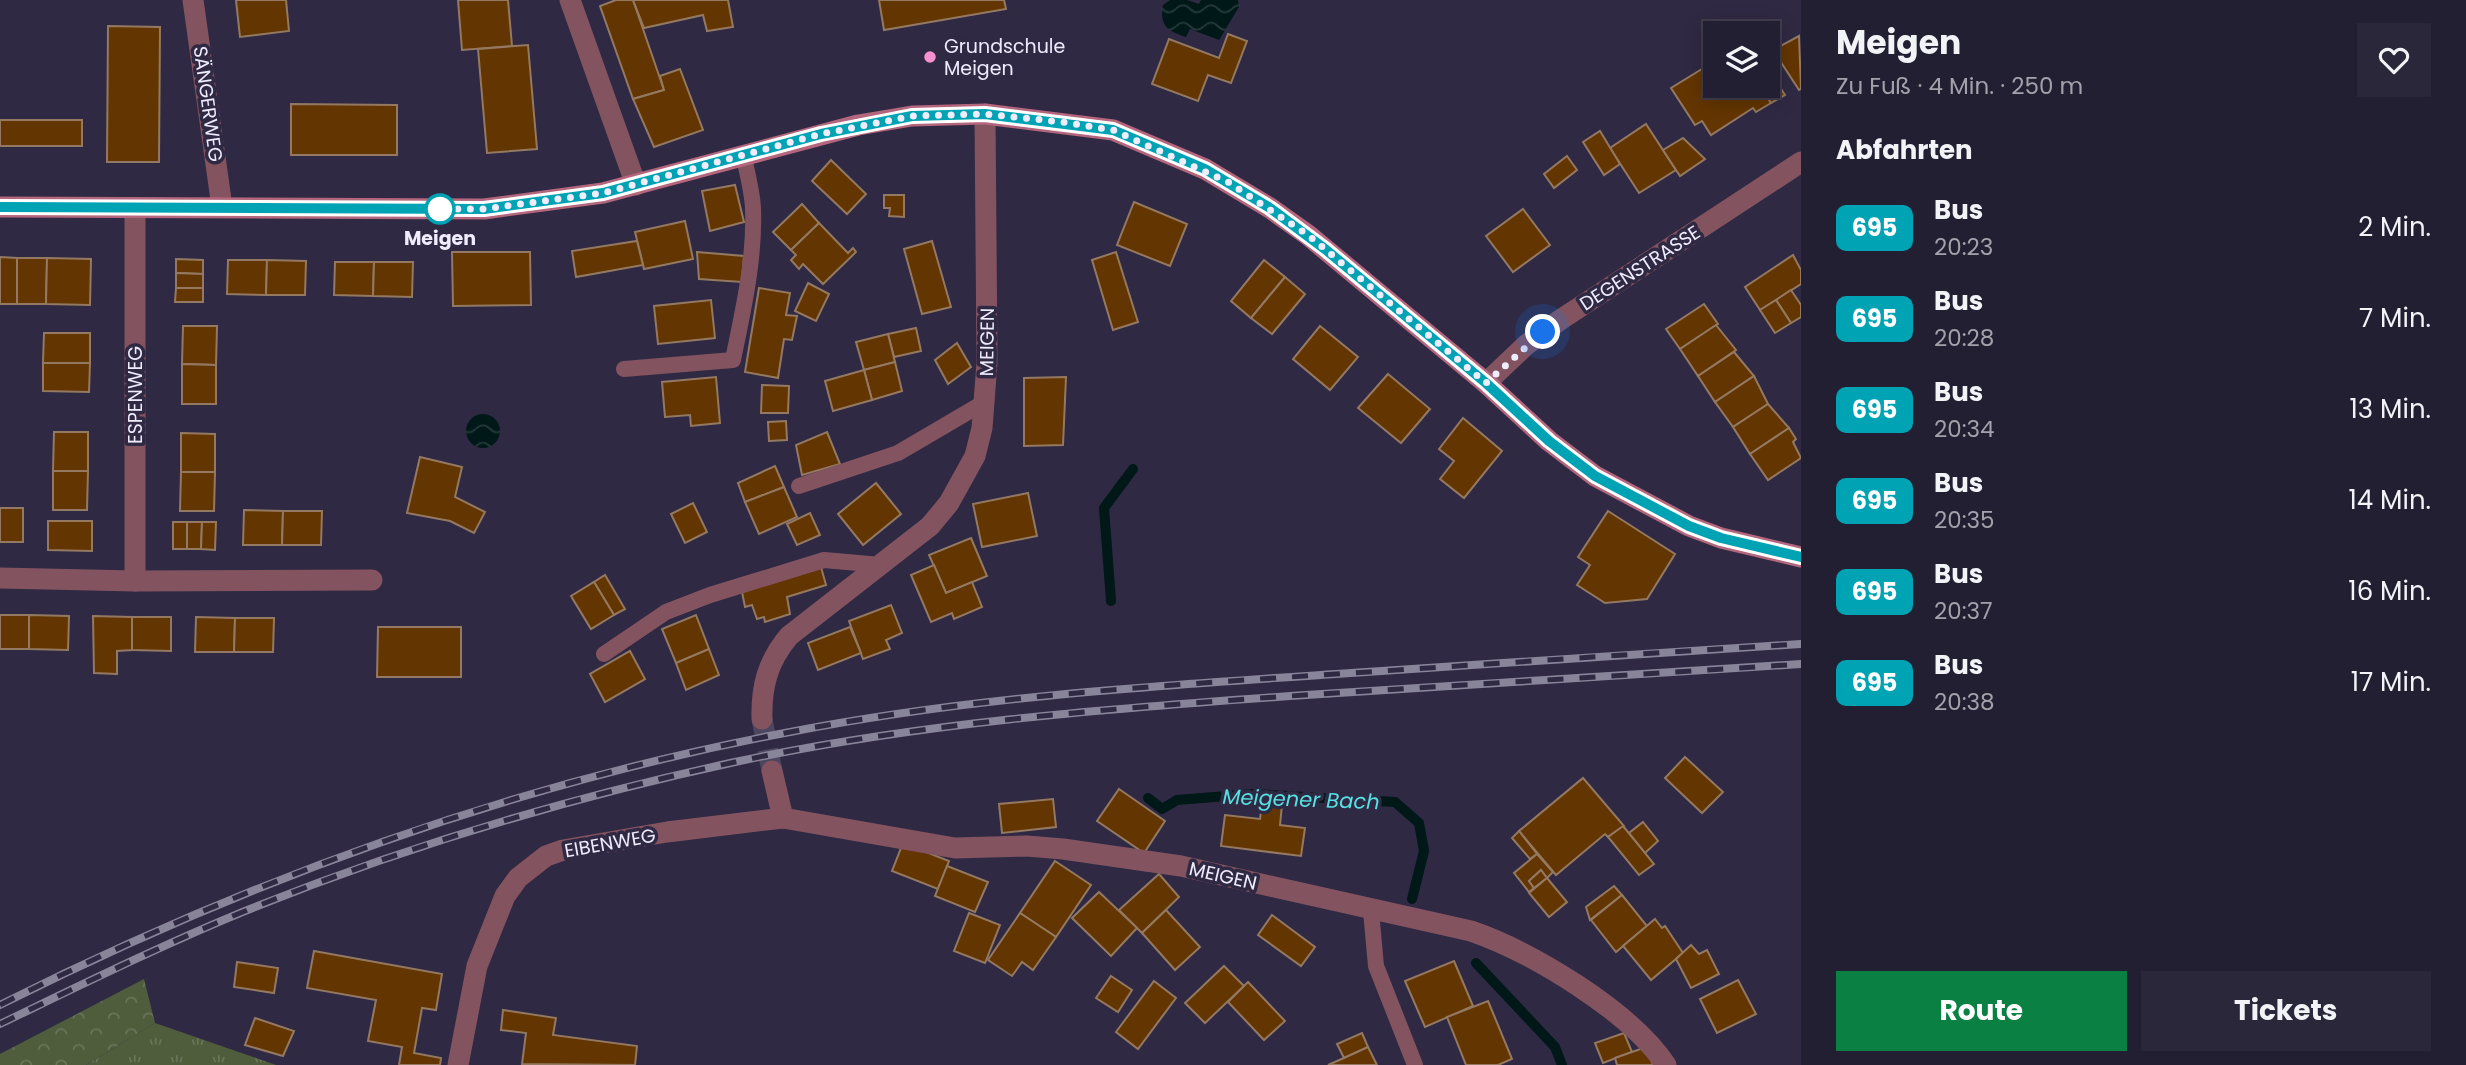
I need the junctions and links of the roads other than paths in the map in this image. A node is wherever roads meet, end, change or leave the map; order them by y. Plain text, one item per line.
1 (193, 0) edge
2 (570, 0) edge
3 (985, 114) junction
4 (743, 154) junction
5 (1801, 162) edge
6 (636, 185) junction
7 (0, 207) edge
8 (222, 207) junction
9 (135, 208) junction
10 (624, 369) dead end
11 (1486, 383) junction
12 (985, 402) junction
13 (799, 486) dead end
14 (1801, 557) edge
15 (881, 565) junction
16 (0, 579) edge
17 (372, 580) dead end
18 (135, 581) junction
19 (604, 654) dead end
20 (762, 719) tunnel mouth
21 (772, 771) tunnel mouth
22 (783, 818) junction
23 (1371, 911) junction
24 (458, 1065) edge
25 (1415, 1065) edge
26 (1666, 1065) edge

1 - 8 street, SÄNGERWEG
2 - 6 street
3 - 4 street
3 - 11 street
3 - 12 street, MEIGEN
4 - 6 street
4 - 10 lane
5 - 11 street, DEGENSTRASSE
6 - 8 street
7 - 9 street
8 - 9 street
9 - 18 street, ESPENWEG
11 - 14 street
12 - 13 lane, MEIGEN
12 - 15 street, MEIGEN
15 - 19 lane
15 - 20 street, MEIGEN
16 - 18 street
17 - 18 street
21 - 22 street
22 - 23 street, MEIGEN
22 - 24 street, EIBENWEG
23 - 25 lane
23 - 26 street, MEIGEN

